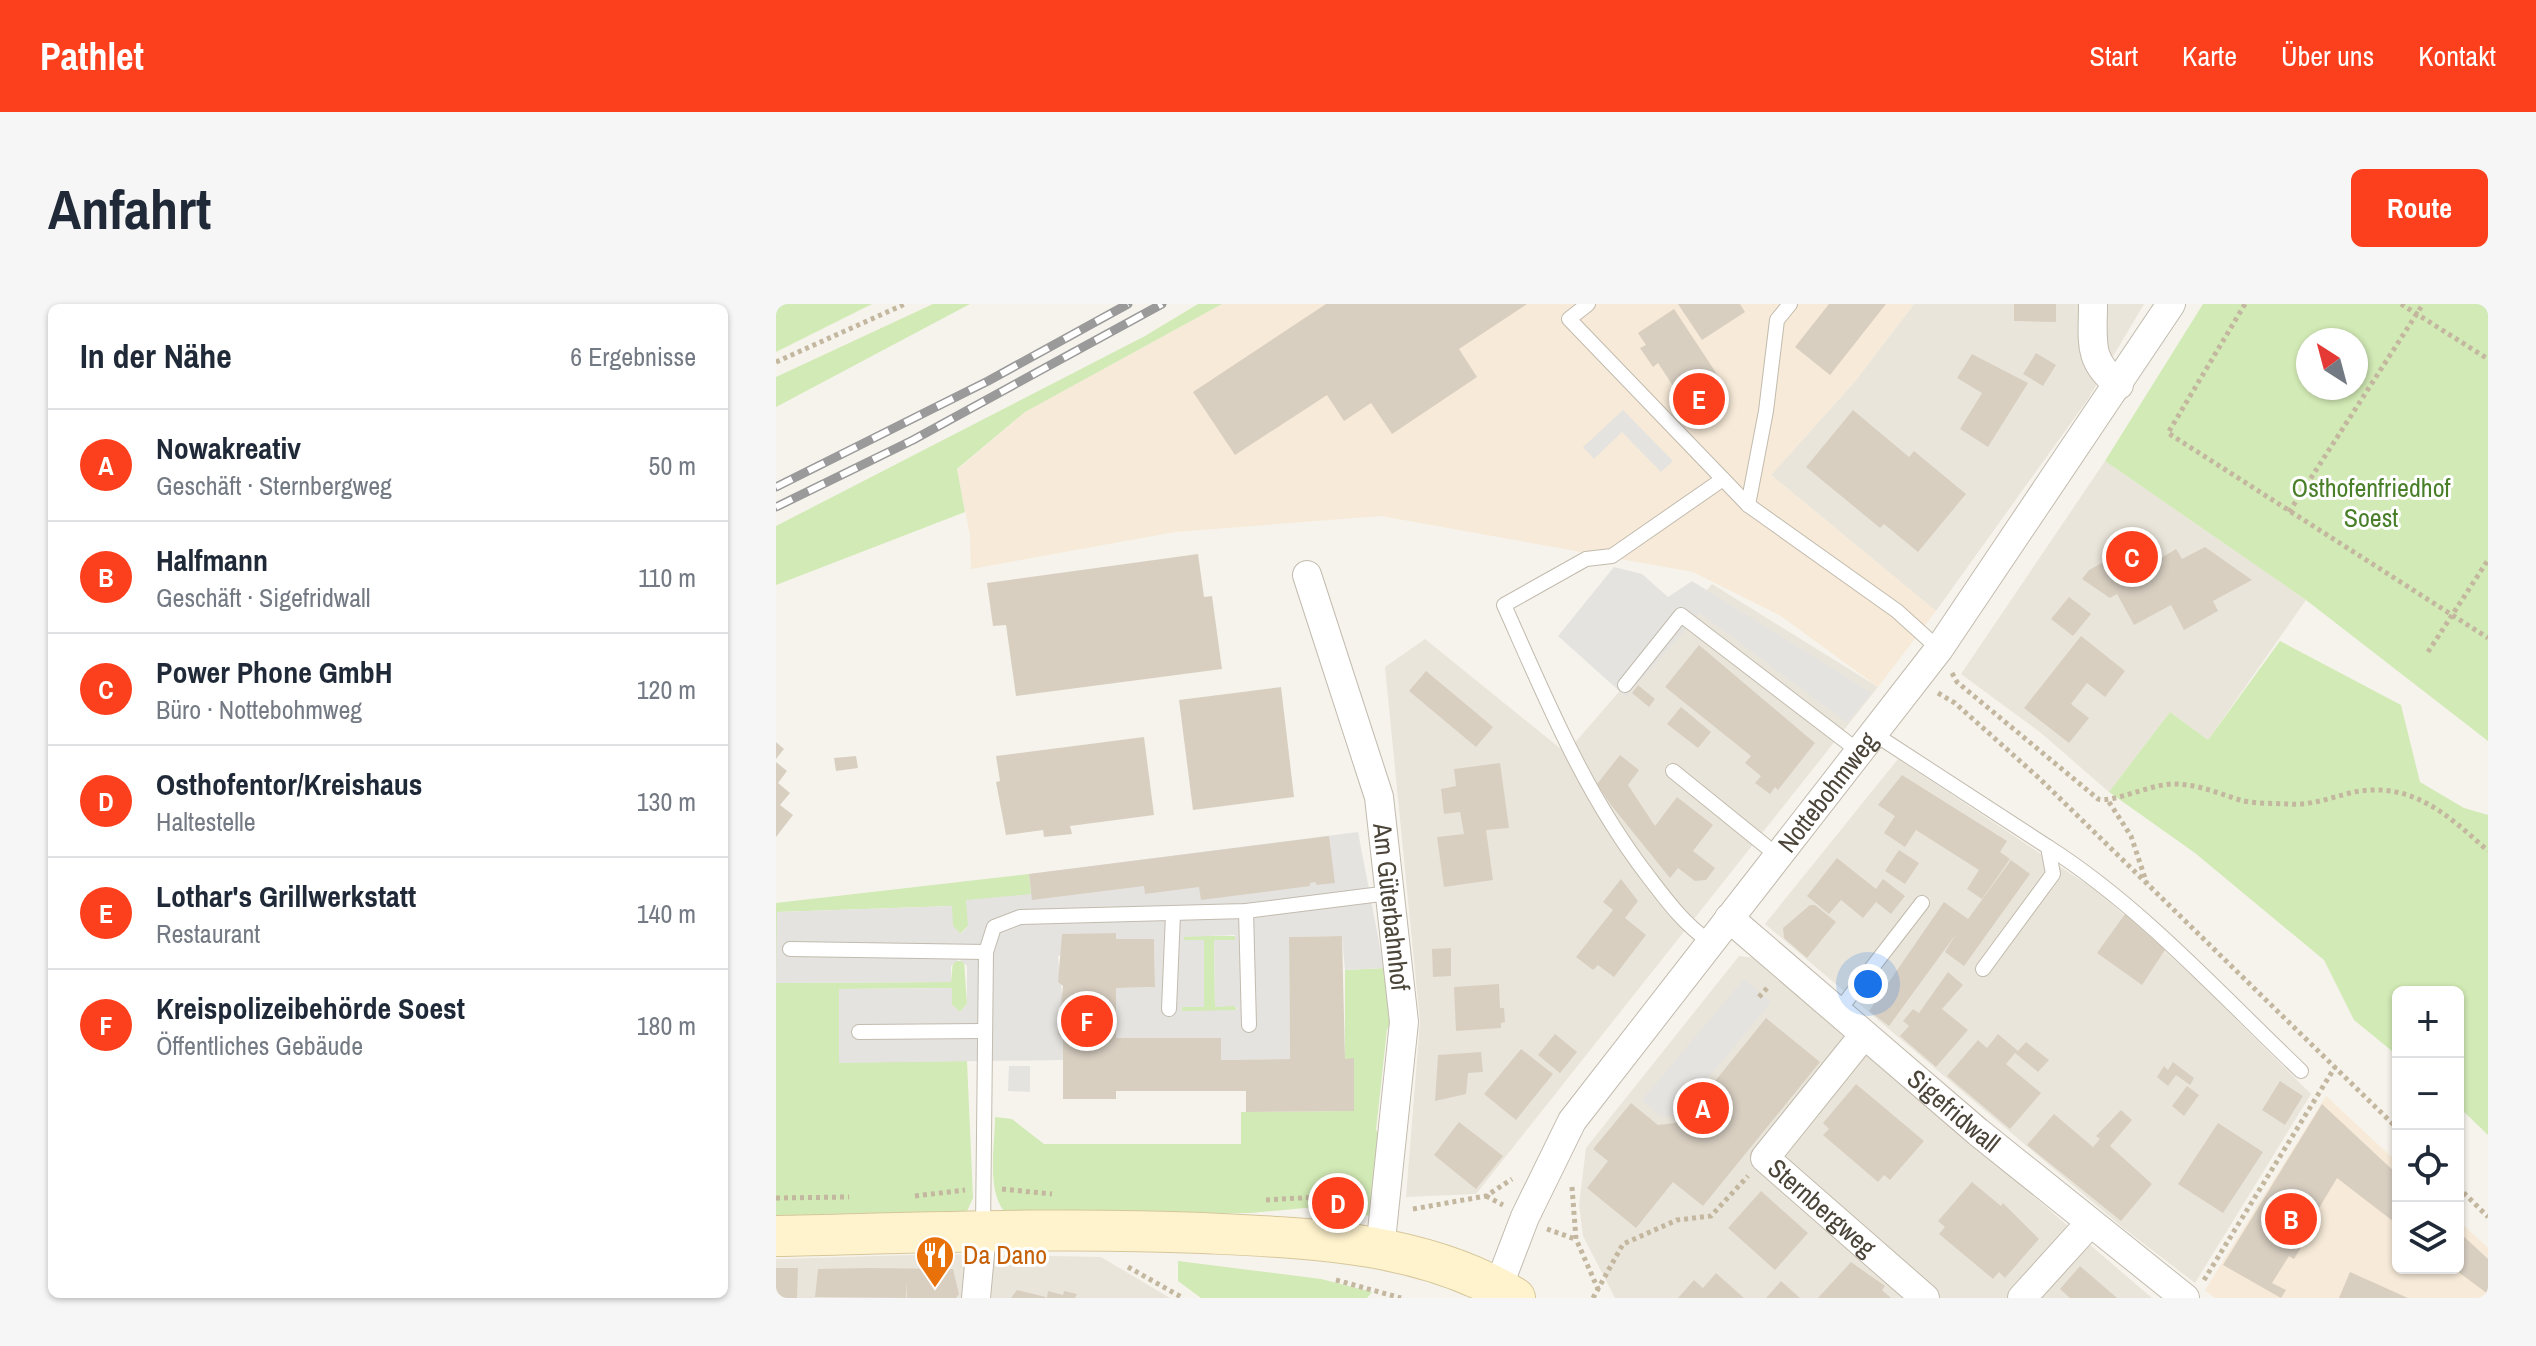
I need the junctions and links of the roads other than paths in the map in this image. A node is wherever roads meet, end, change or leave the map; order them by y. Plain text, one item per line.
1 (1588, 304) edge
2 (1790, 304) edge
3 (2093, 304) edge
4 (2171, 304) edge
5 (2119, 385) junction
6 (1723, 479) junction
7 (1748, 505) junction
8 (1307, 575) dead end
9 (1939, 649) junction
10 (1625, 685) dead end
11 (1868, 744) junction
12 (1673, 771) dead end
13 (2048, 847) junction
14 (1778, 856) junction
15 (1389, 893) junction
16 (1922, 903) dead end
17 (1246, 911) junction
18 (1173, 914) junction
19 (1729, 918) junction
20 (1710, 942) junction
21 (790, 949) dead end
22 (986, 952) junction
23 (1983, 969) dead end
24 (1169, 1009) dead end
25 (1837, 1013) junction
26 (1249, 1025) dead end
27 (983, 1031) junction
28 (859, 1032) dead end
29 (1863, 1036) junction
30 (2301, 1071) dead end
31 (2089, 1224) junction
32 (982, 1232) junction
33 (776, 1236) edge
34 (1380, 1250) junction
35 (2193, 1291) edge
36 (1502, 1295) edge
37 (976, 1298) edge
38 (1925, 1298) edge
39 (2022, 1298) edge

1 - 6 lane
2 - 7 lane
3 - 5 street
4 - 5 street, Nottebohmweg
5 - 9 street, Nottebohmweg
6 - 7 lane
6 - 20 lane
7 - 9 lane
8 - 15 street, Am Güterbahnhof
9 - 11 street, Nottebohmweg
10 - 11 lane
11 - 13 lane
11 - 14 street, Nottebohmweg
12 - 14 lane
13 - 23 lane
13 - 30 lane
14 - 19 street, Nottebohmweg
15 - 17 lane
15 - 34 street, Am Güterbahnhof
16 - 25 lane
17 - 18 lane
17 - 26 lane
18 - 22 lane
18 - 24 lane
19 - 20 street, Nottebohmweg
19 - 25 street, Sigefridwall
20 - 36 street, Nottebohmweg
21 - 22 lane
22 - 27 lane
25 - 29 street, Sigefridwall
27 - 28 lane
27 - 32 lane
29 - 31 street, Sigefridwall
29 - 38 street, Sternbergweg
31 - 35 street, Sigefridwall
31 - 39 street
32 - 33 street
32 - 34 street
32 - 37 street
34 - 36 street

